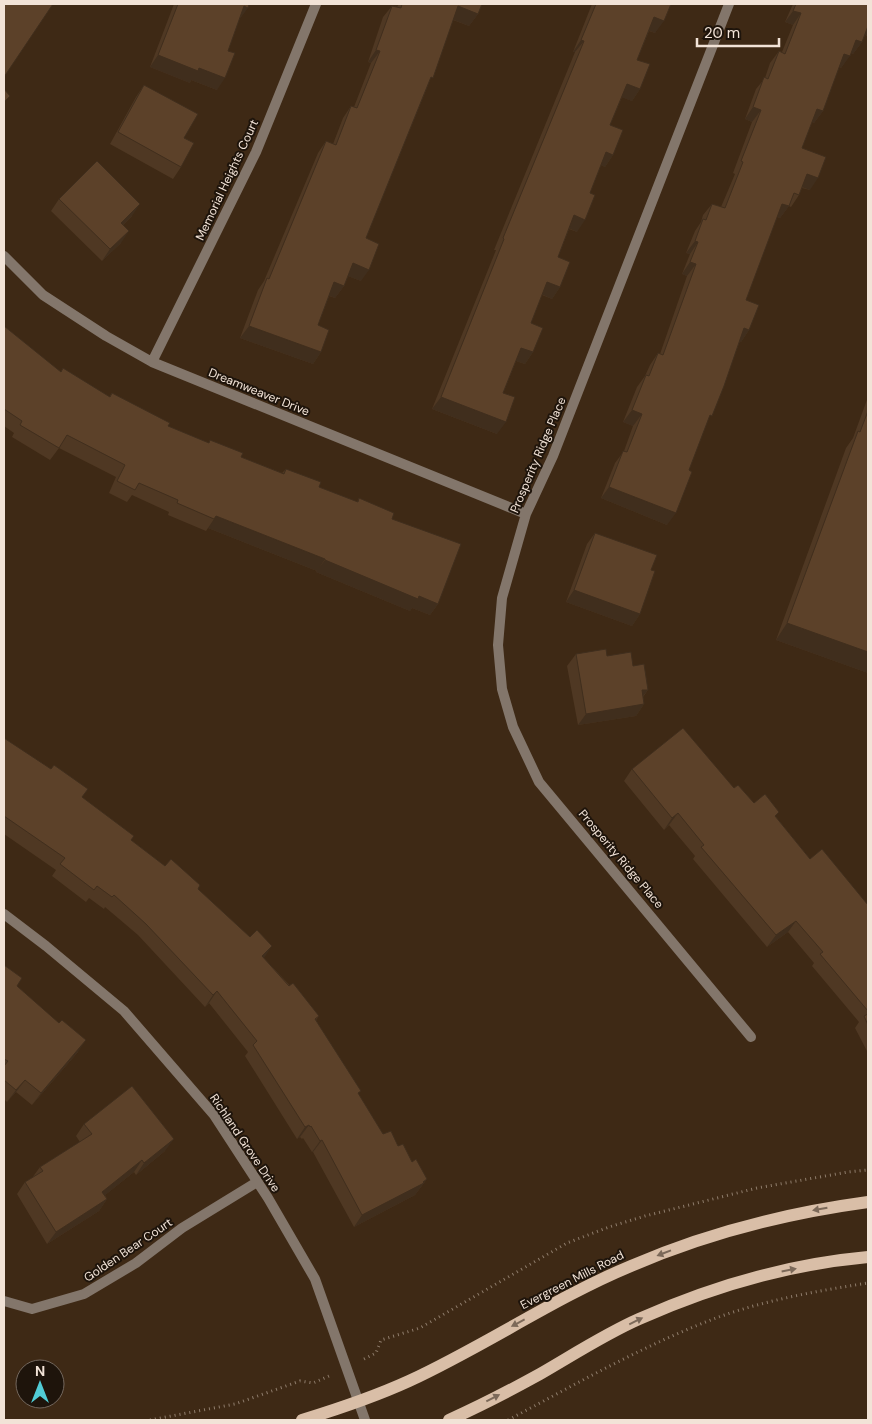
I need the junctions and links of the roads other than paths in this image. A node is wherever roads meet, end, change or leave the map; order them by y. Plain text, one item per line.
1 (316, 4) edge
2 (729, 4) edge
3 (4, 256) edge
4 (152, 362) junction
5 (526, 514) junction
6 (4, 914) edge
7 (751, 1037) dead end
8 (258, 1182) junction
9 (868, 1202) edge
10 (868, 1257) edge
11 (4, 1301) edge
12 (360, 1402) junction
13 (302, 1420) edge
14 (365, 1420) edge
15 (449, 1420) edge

1 - 4 street, Memorial Heights Court
2 - 5 street, Prosperity Ridge Place
3 - 4 street, Dreamweaver Drive
4 - 5 street, Dreamweaver Drive
5 - 7 street, Prosperity Ridge Place
6 - 8 street, Richland Grove Drive
8 - 11 street, Golden Bear Court
8 - 12 street, Richland Grove Drive
9 -> 12 main road, Evergreen Mills Road
15 -> 10 main road
12 - 13 main road, Evergreen Mills Road
12 - 14 street, Richland Grove Drive

